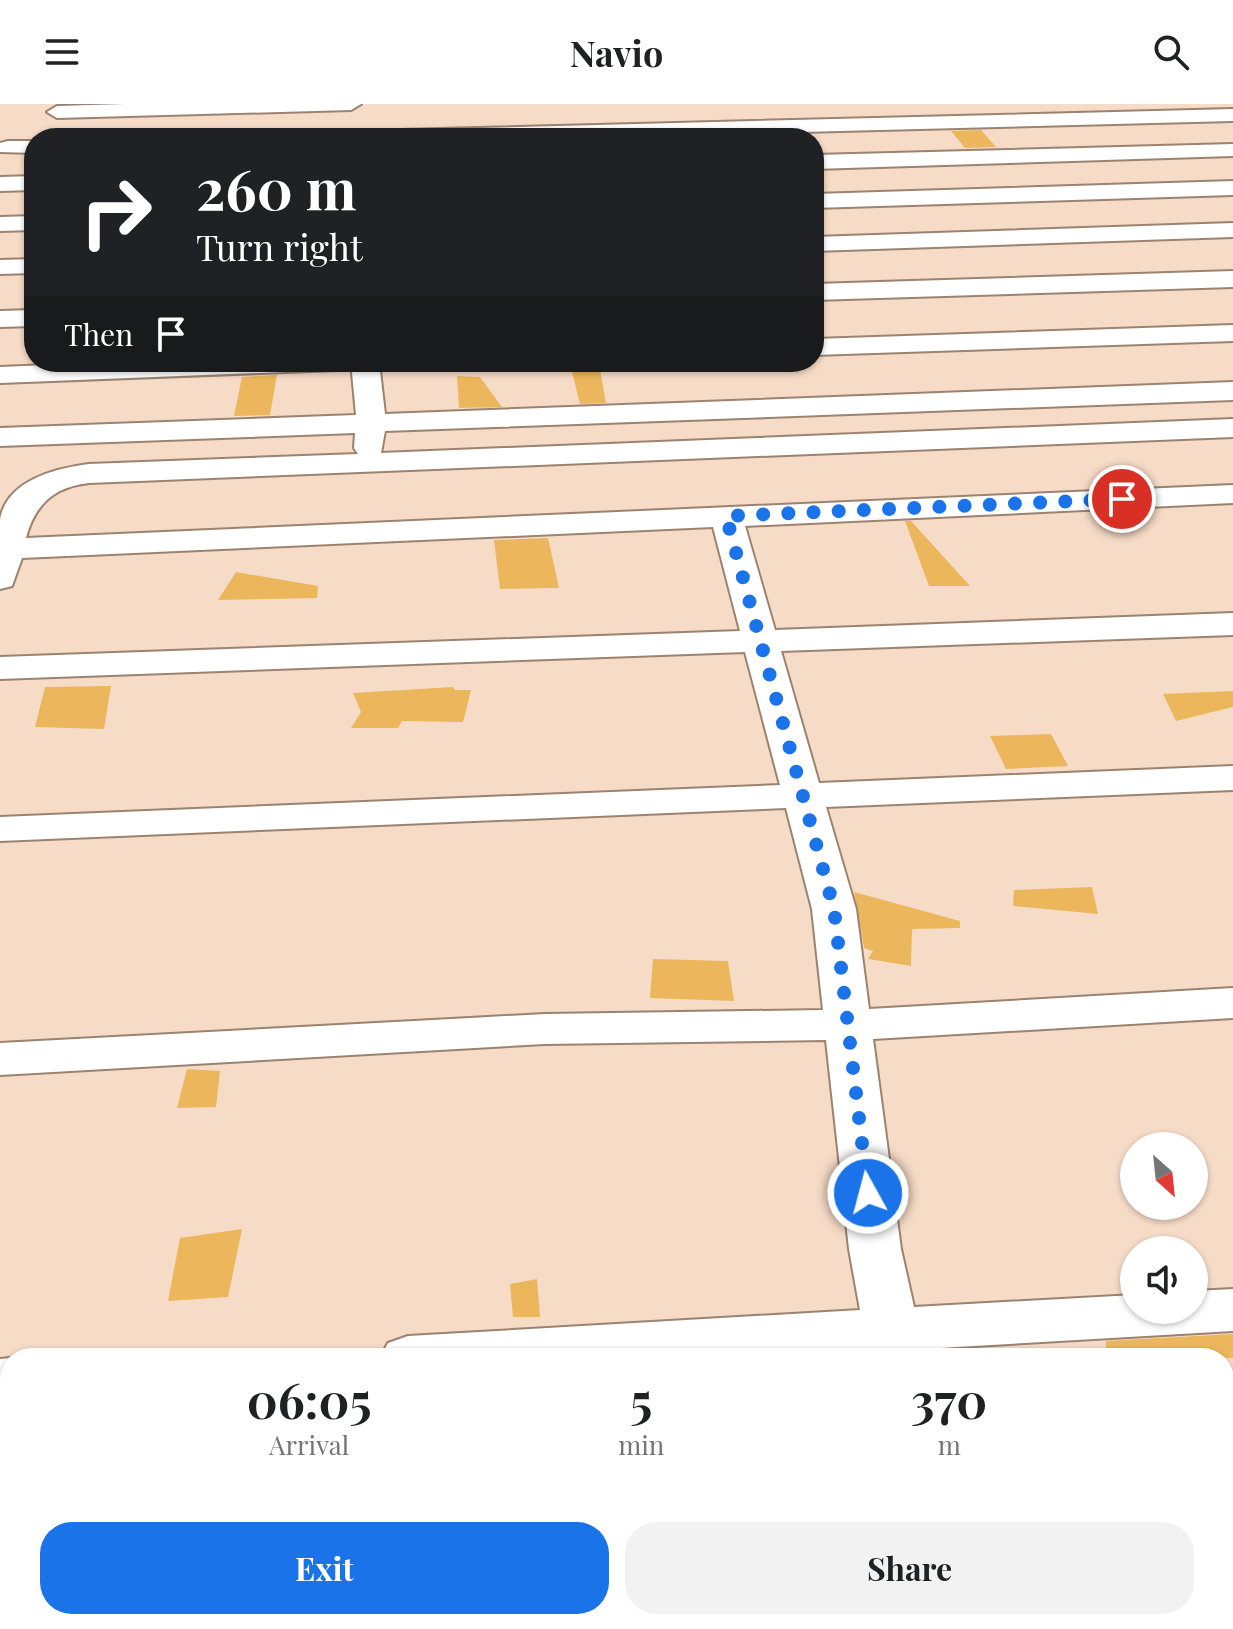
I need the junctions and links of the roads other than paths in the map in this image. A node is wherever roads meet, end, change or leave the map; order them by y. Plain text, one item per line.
1 (351, 104) edge
2 (366, 104) edge
3 (722, 104) edge
4 (1088, 111) edge
5 (57, 112) dead end
6 (1233, 115) edge
7 (367, 128) edge
8 (737, 128) edge
9 (819, 128) edge
10 (8, 147) dead end
11 (24, 147) edge
12 (1233, 150) edge
13 (1131, 153) junction
14 (824, 162) edge
15 (24, 183) edge
16 (0, 184) edge
17 (1233, 188) edge
18 (1164, 190) junction
19 (824, 201) edge
20 (24, 223) edge
21 (0, 224) edge
22 (1221, 230) edge
23 (824, 244) edge
24 (1233, 255) edge
25 (24, 266) edge
26 (0, 267) edge
27 (1233, 279) edge
28 (824, 289) edge
29 (824, 306) edge
30 (24, 318) edge
31 (0, 319) edge
32 (1233, 333) edge
33 (824, 354) edge
34 (78, 372) edge
35 (366, 372) edge
36 (0, 375) edge
37 (858, 376) junction
38 (1233, 391) edge
39 (371, 422) junction
40 (1233, 428) edge
41 (0, 437) edge
42 (895, 442) junction
43 (368, 464) junction
44 (1233, 494) edge
45 (726, 516) junction
46 (4, 564) edge
47 (1233, 624) edge
48 (761, 641) junction
49 (0, 668) edge
50 (1233, 778) edge
51 (804, 795) junction
52 (0, 829) edge
53 (1233, 1003) edge
54 (846, 1025) junction
55 (0, 1059) edge
56 (1233, 1310) edge
57 (894, 1345) edge
58 (782, 1348) edge

1 - 5 street
2 - 7 street
3 - 8 street
4 - 6 street
4 - 9 street
4 - 13 street
10 - 11 street
12 - 13 street
13 - 14 street
13 - 18 street
15 - 16 street
17 - 18 street
18 - 19 street
18 - 22 street
20 - 21 street
22 - 23 street
22 - 24 street
25 - 26 street
27 - 28 street
29 - 37 street
30 - 31 street
32 - 37 street
33 - 37 street
34 - 36 street
35 - 39 street
37 - 38 street
37 - 39 street
37 - 42 street
39 - 41 street
39 - 43 street
40 - 42 street
42 - 43 street
43 - 46 street
44 - 45 street
45 - 46 street
45 - 48 street
47 - 48 street
48 - 49 street
48 - 51 street
50 - 51 street
51 - 52 street
51 - 54 street
53 - 54 street
54 - 55 street
54 - 57 street
56 - 57 street
57 - 58 street

